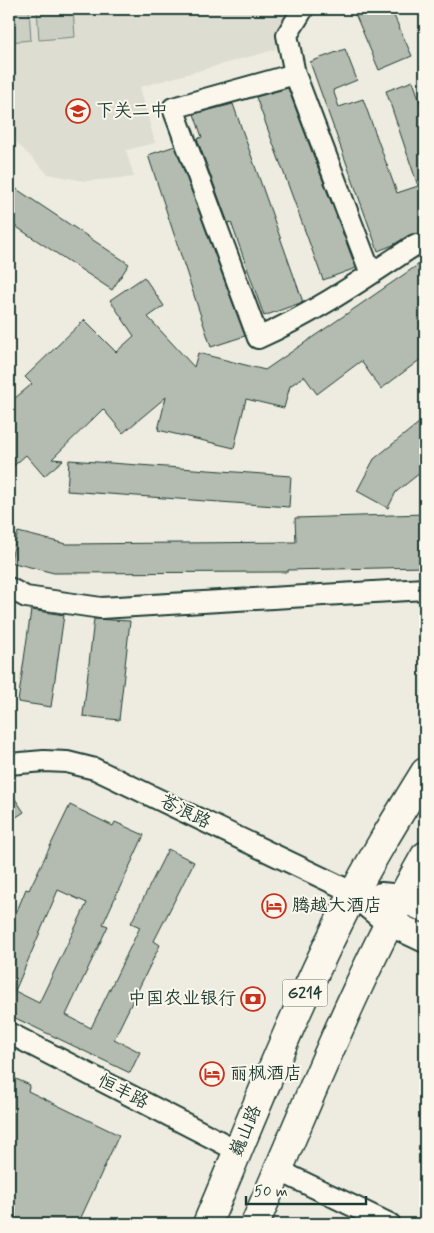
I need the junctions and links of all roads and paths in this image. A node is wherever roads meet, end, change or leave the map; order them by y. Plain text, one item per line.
1 (303, 9) edge
2 (295, 74) junction
3 (416, 245) dead end
4 (371, 274) junction
5 (9, 588) edge
6 (425, 589) edge
7 (9, 764) edge
8 (425, 772) edge
9 (425, 856) edge
10 (354, 893) junction
11 (405, 910) edge
12 (425, 939) edge
13 (9, 1033) edge
14 (238, 1151) junction
15 (278, 1170) junction
16 (206, 1224) edge
17 (255, 1224) edge
18 (390, 1224) edge

1 - 2 street
2 - 4 street
2 - 4 street
3 - 4 street
5 - 6 street
7 - 10 street, 苍浪路
8 - 10 highway, 巍山路 / G214
9 - 11 highway, G214
10 - 11 main road
10 - 14 highway, 巍山路 / G214
11 - 12 main road
11 - 15 highway, G214
13 - 14 street, 恒丰路
14 - 16 highway, 巍山路 / G214
15 - 17 highway, G214
15 - 18 street

